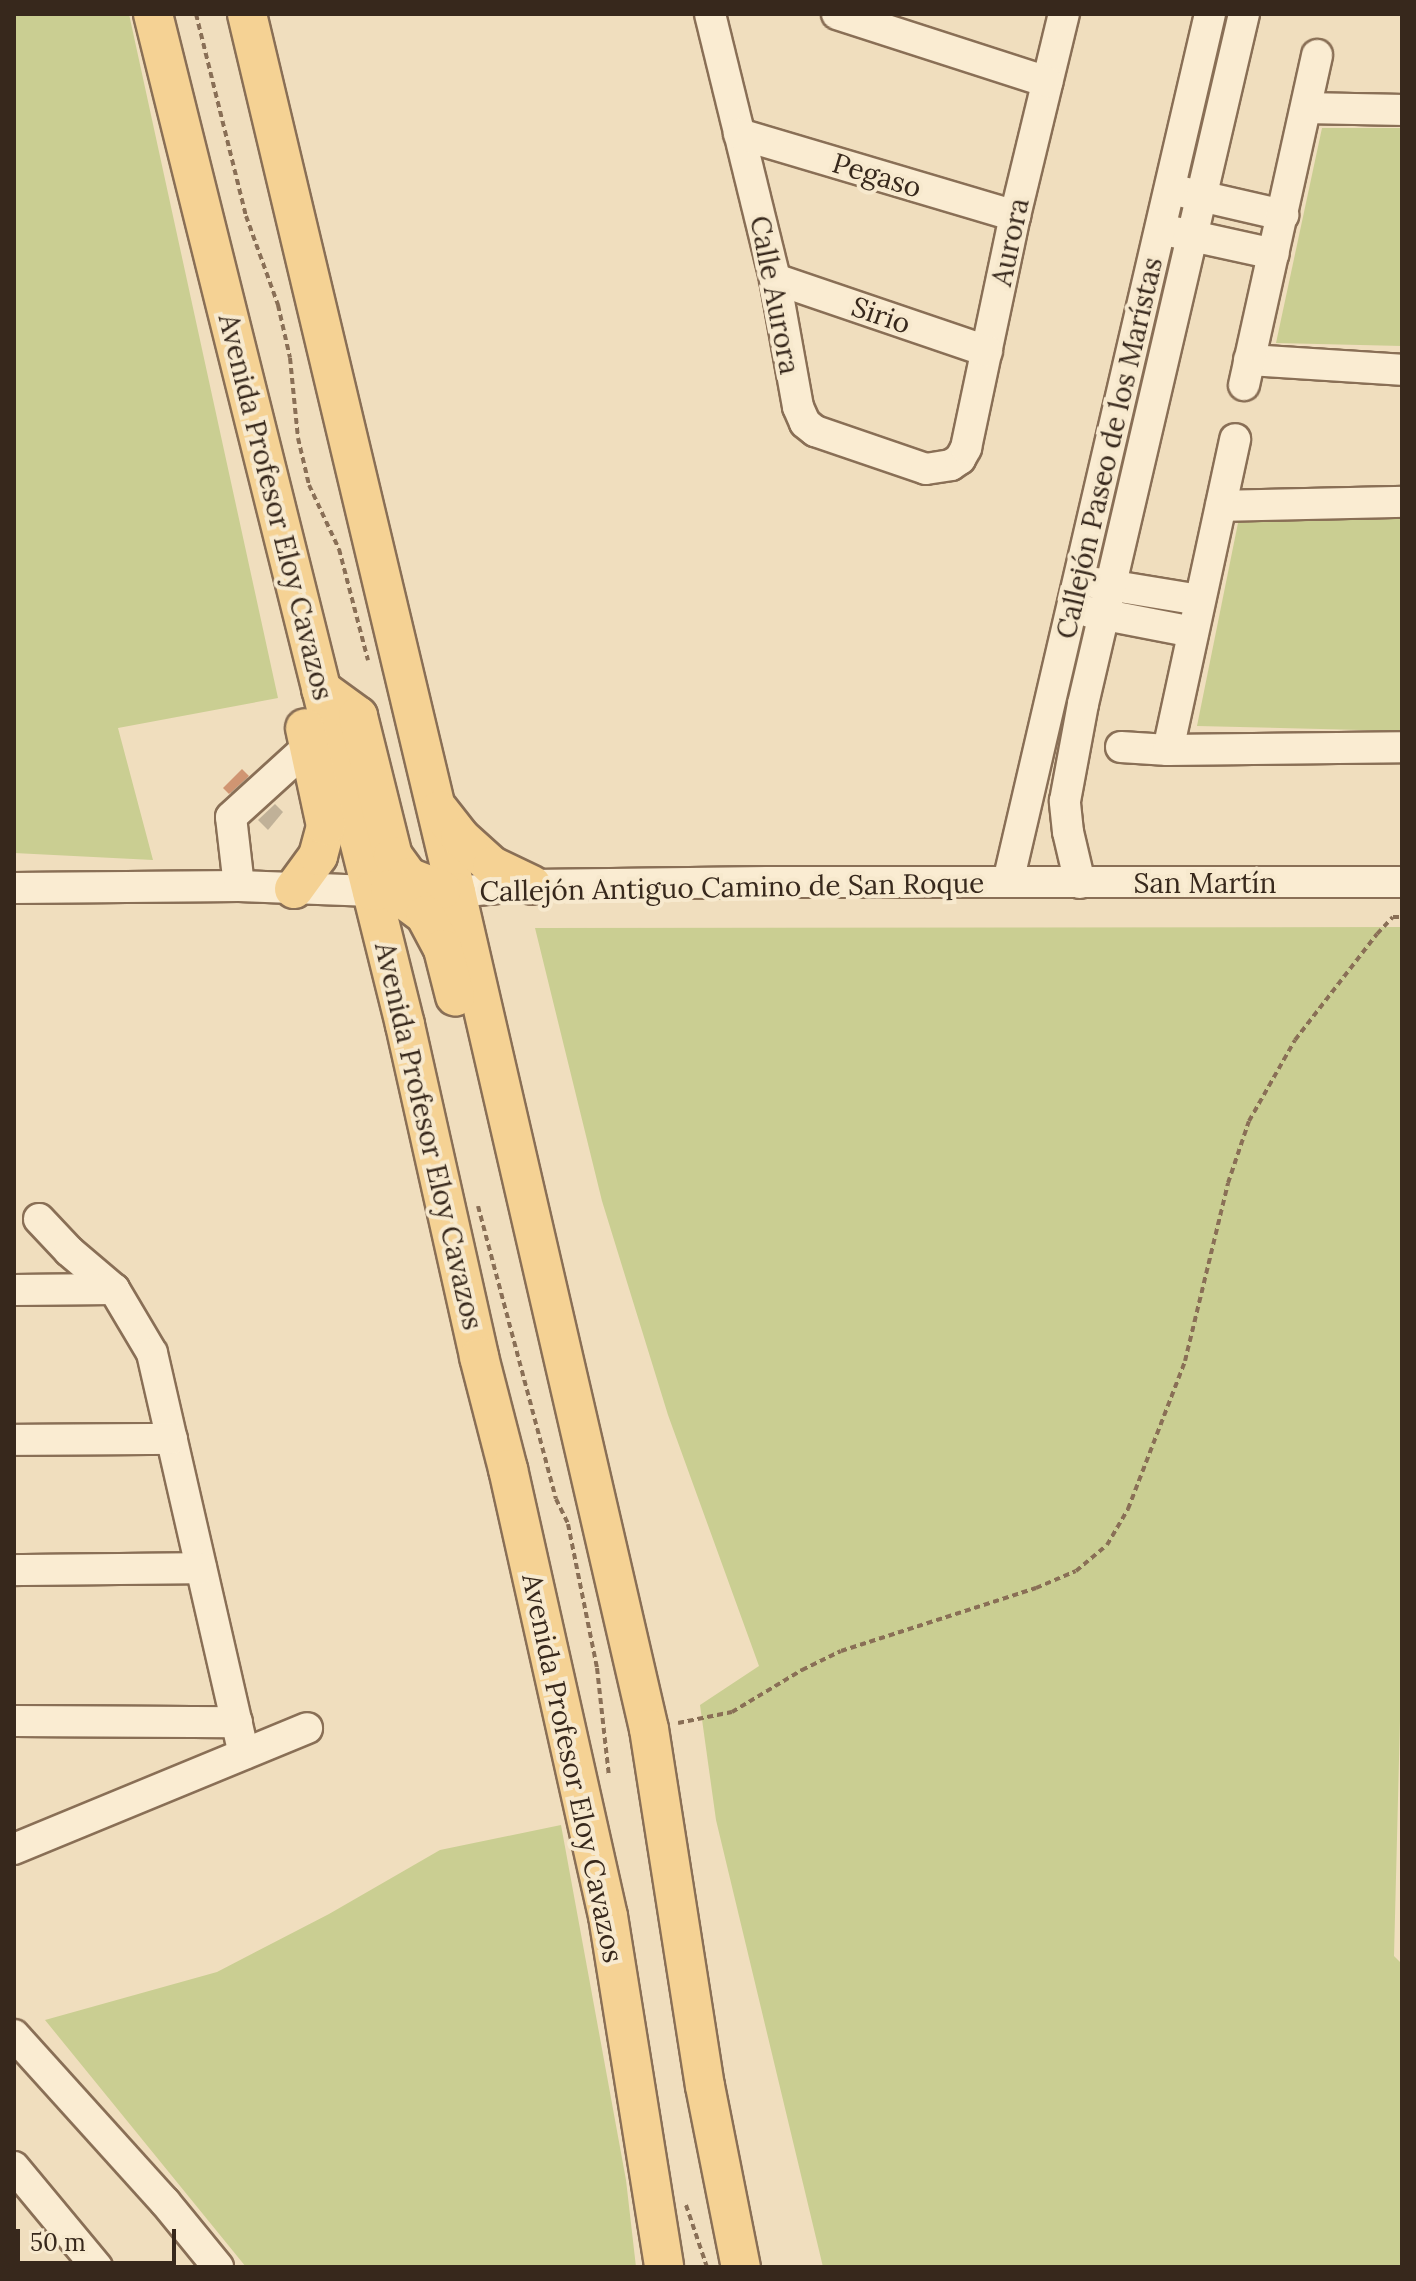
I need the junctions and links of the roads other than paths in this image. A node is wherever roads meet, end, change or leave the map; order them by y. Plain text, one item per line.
1 (153, 14) edge
2 (247, 14) edge
3 (710, 14) edge
4 (837, 14) edge
5 (1064, 14) edge
6 (1210, 14) edge
7 (1244, 14) edge
8 (1317, 55) dead end
9 (1047, 82) junction
10 (1307, 108) junction
11 (1402, 110) edge
12 (739, 134) junction
13 (1170, 188) junction
14 (1203, 197) junction
15 (1283, 215) junction
16 (1015, 216) junction
17 (1160, 229) junction
18 (1194, 236) junction
19 (1274, 254) junction
20 (775, 279) junction
21 (987, 351) junction
22 (1402, 370) edge
23 (1235, 439) dead end
24 (951, 465) joint
25 (1402, 502) edge
26 (1221, 506) junction
27 (1113, 586) junction
28 (1075, 593) junction
29 (1200, 600) junction
30 (302, 616) junction
31 (1107, 616) junction
32 (1193, 632) junction
33 (321, 689) junction
34 (309, 746) junction
35 (1121, 747) dead end
36 (1402, 747) edge
37 (1168, 750) junction
38 (434, 803) junction
39 (1008, 882) junction
40 (1402, 882) edge
41 (1080, 883) junction
42 (532, 885) junction
43 (239, 886) junction
44 (14, 888) edge
45 (294, 889) junction
46 (372, 891) junction
47 (456, 892) junction
48 (425, 915) junction
49 (450, 978) junction
50 (401, 998) junction
51 (524, 1184) junction
52 (39, 1219) dead end
53 (114, 1289) junction
54 (14, 1290) edge
55 (172, 1439) junction
56 (14, 1440) edge
57 (201, 1568) junction
58 (14, 1570) edge
59 (14, 1721) edge
60 (237, 1722) junction
61 (307, 1728) dead end
62 (244, 1754) junction
63 (14, 1849) edge
64 (14, 2035) edge
65 (14, 2167) edge
66 (97, 2267) edge
67 (218, 2267) edge
68 (664, 2267) edge
69 (741, 2267) edge

1 - 30 main road, Avenida Profesor Eloy Cavazos
2 - 38 main road
3 - 12 street, Calle Aurora
4 - 9 street
5 - 9 street, Aurora
6 - 13 street, Callejón Paseo de los Marístas
7 - 14 street, Callejón Paseo de los Marístas
8 - 10 street
9 - 16 street, Aurora
10 - 11 street
10 - 15 street
12 - 16 street, Pegaso
12 - 20 street, Calle Aurora
13 - 14 street
13 - 17 street, Callejón Paseo de los Marístas
14 - 15 street
14 - 18 street, Callejón Paseo de los Marístas
15 - 19 street
16 - 21 street, Aurora
17 - 18 street
17 - 28 street, Callejón Paseo de los Marístas
18 - 19 street
18 - 27 street, Callejón Paseo de los Marístas
19 - 22 street
20 - 21 street, Sirio
20 - 24 street, Calle Aurora
21 - 24 street, Aurora
23 - 26 street
25 - 26 street
26 - 29 street
27 - 28 street
27 - 29 street
27 - 31 street, Callejón Paseo de los Marístas
28 - 31 street
28 - 39 street, Callejón Paseo de los Marístas
29 - 32 street
30 - 33 main road, Avenida Profesor Eloy Cavazos
30 - 34 main road
31 - 32 street
31 - 41 street, Callejón Paseo de los Marístas
32 - 37 street
33 - 46 main road, Avenida Profesor Eloy Cavazos
33 - 47 main road
34 - 43 street
34 - 45 main road
35 - 37 street
36 - 37 street
38 - 42 main road
38 - 47 main road
39 - 41 street, San Martín
39 - 42 street, Callejón Antiguo Camino de San Roque
40 - 41 street, San Martín
42 - 47 street, Callejón Antiguo Camino de San Roque
43 - 44 street
43 - 45 street
45 - 46 street
46 - 48 main road
46 - 50 main road, Avenida Profesor Eloy Cavazos
47 - 48 main road
47 - 51 main road
48 - 49 main road
48 - 50 main road
49 - 50 main road
49 - 51 main road
50 - 68 main road, Avenida Profesor Eloy Cavazos
51 - 69 main road
52 - 53 street
53 - 54 street
53 - 55 street
55 - 56 street
55 - 57 street
57 - 58 street
57 - 60 street
59 - 60 street
60 - 62 street
61 - 62 street
62 - 63 street
64 - 67 street
65 - 66 street

